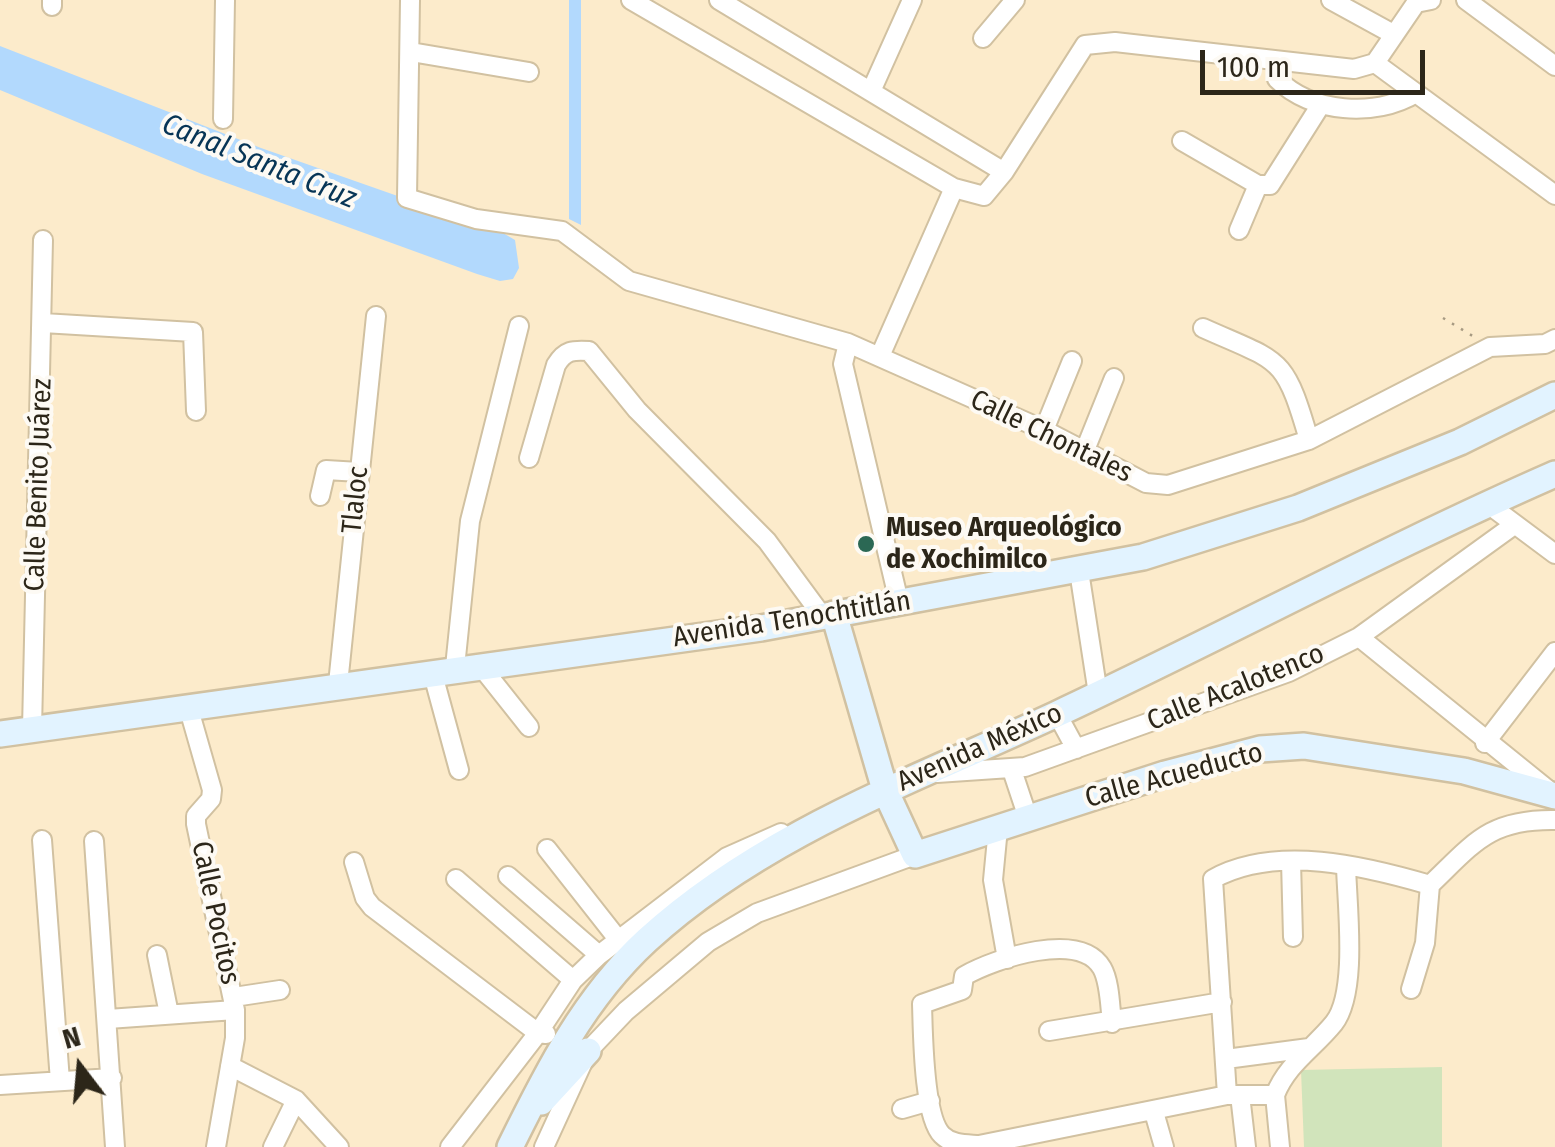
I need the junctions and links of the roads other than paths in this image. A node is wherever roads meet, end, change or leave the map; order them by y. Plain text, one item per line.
1 (225, 0) edge
2 (410, 0) edge
3 (631, 0) edge
4 (719, 0) edge
5 (912, 0) edge
6 (1015, 0) edge
7 (1331, 0) edge
8 (1431, 0) edge
9 (1466, 0) edge
10 (1393, 34) junction
11 (984, 38) dead end
12 (411, 52) junction
13 (1553, 61) edge
14 (1375, 63) junction
15 (530, 72) dead end
16 (1276, 79) dead end
17 (872, 89) junction
18 (1416, 93) junction
19 (1320, 106) junction
20 (223, 119) dead end
21 (1182, 141) dead end
22 (1004, 172) junction
23 (1258, 185) junction
24 (954, 188) junction
25 (1555, 195) edge
26 (1239, 230) dead end
27 (42, 240) dead end
28 (376, 316) dead end
29 (44, 323) junction
30 (519, 326) dead end
31 (1202, 328) dead end
32 (1555, 339) edge
33 (848, 343) junction
34 (880, 356) junction
35 (1072, 361) dead end
36 (1114, 378) dead end
37 (1555, 395) edge
38 (196, 411) dead end
39 (1044, 430) junction
40 (1309, 440) junction
41 (1085, 450) junction
42 (529, 458) dead end
43 (358, 472) junction
44 (1555, 474) edge
45 (320, 496) dead end
46 (1488, 504) junction
47 (1514, 525) junction
48 (1555, 554) edge
49 (1079, 571) junction
50 (900, 602) junction
51 (828, 616) junction
52 (1359, 637) junction
53 (1555, 652) edge
54 (456, 667) junction
55 (338, 684) junction
56 (1098, 694) junction
57 (188, 706) junction
58 (1056, 714) junction
59 (529, 727) dead end
60 (32, 729) junction
61 (0, 734) edge
62 (1485, 742) junction
63 (1076, 749) junction
64 (459, 770) dead end
65 (1012, 770) junction
66 (926, 773) junction
67 (885, 790) junction
68 (1555, 795) edge
69 (835, 814) junction
70 (1028, 818) junction
71 (1555, 820) edge
72 (998, 828) junction
73 (42, 840) dead end
74 (94, 840) dead end
75 (547, 849) dead end
76 (915, 855) junction
77 (1291, 861) junction
78 (354, 862) dead end
79 (1346, 866) junction
80 (508, 876) dead end
81 (456, 878) dead end
82 (1430, 885) junction
83 (618, 938) junction
84 (1294, 938) dead end
85 (157, 954) dead end
86 (598, 955) junction
87 (1008, 960) junction
88 (573, 980) junction
89 (1412, 989) dead end
90 (280, 990) dead end
91 (1222, 1002) junction
92 (234, 1003) junction
93 (168, 1014) junction
94 (108, 1019) junction
95 (1112, 1023) junction
96 (1049, 1031) dead end
97 (538, 1033) junction
98 (566, 1037) junction
99 (1312, 1047) junction
100 (588, 1052) junction
101 (1226, 1060) junction
102 (230, 1066) junction
103 (112, 1078) junction
104 (60, 1081) junction
105 (0, 1086) edge
106 (1233, 1095) junction
107 (1275, 1095) junction
108 (296, 1100) junction
109 (930, 1106) junction
110 (902, 1109) dead end
111 (1154, 1112) junction
112 (523, 1119) junction
113 (115, 1147) edge
114 (216, 1147) edge
115 (274, 1147) edge
116 (339, 1147) edge
117 (450, 1147) edge
118 (510, 1147) edge
119 (544, 1147) edge
120 (1164, 1147) edge
121 (1246, 1147) edge
122 (1280, 1147) edge

1 - 20 street
2 - 12 street
3 - 24 street
4 - 17 street
5 - 17 street
6 - 11 street
7 - 10 street
8 - 10 street
9 - 13 street
10 - 14 street
12 - 15 street
12 - 33 street, Calle Chontales
14 - 18 street
14 - 22 street
16 - 19 street
17 - 22 street
18 - 19 street
18 - 25 street
19 - 23 street
21 - 23 street
22 - 24 street
23 - 26 street
24 - 34 street
27 - 29 street, Calle Benito Juárez
28 - 43 street, Tlaloc
29 - 38 street
29 - 60 street, Calle Benito Juárez
30 - 54 street
31 - 40 street
32 - 40 street, Calle Chontales
33 - 34 street, Calle Chontales
33 - 50 street
34 - 39 street, Calle Chontales
35 - 39 street
36 - 41 street
37 - 49 main road, Avenida Tenochtitlán
39 - 41 street, Calle Chontales
40 - 41 street, Calle Chontales
42 - 51 street
43 - 45 street
43 - 55 street, Tlaloc
44 - 46 main road, Avenida México
46 - 47 street
46 - 56 main road, Avenida México
47 - 48 street
47 - 52 street, Calle Acalotenco
49 - 50 main road, Avenida Tenochtitlán
49 - 56 street
50 - 51 main road, Avenida Tenochtitlán
51 - 54 main road, Avenida Tenochtitlán
51 - 67 main road
52 - 62 street
52 - 63 street, Calle Acalotenco
53 - 62 street
54 - 55 main road, Avenida Tenochtitlán
54 - 59 street
54 - 64 street
55 - 57 main road, Avenida Tenochtitlán
56 - 58 main road, Avenida México
57 - 60 main road, Avenida Tenochtitlán
57 - 92 street, Calle Pocitos
58 - 63 street
58 - 66 main road, Avenida México
60 - 61 main road, Avenida Tenochtitlán
62 - 68 street
63 - 65 street, Calle Acalotenco
65 - 66 street, Calle Acalotenco
65 - 70 street
66 - 67 main road, Avenida México
67 - 69 main road, Avenida México
67 - 76 main road
68 - 70 main road, Calle Acueducto
69 - 83 street
69 - 98 main road, Avenida México
70 - 72 main road, Calle Acueducto
71 - 82 street
72 - 76 main road, Calle Acueducto
72 - 87 street
73 - 104 street
74 - 94 street
75 - 83 street
76 - 100 street, Calle Acueducto
77 - 79 street
77 - 84 street
77 - 91 street
78 - 97 street
79 - 82 street
79 - 99 street
80 - 86 street
81 - 88 street
82 - 89 street
83 - 86 street
85 - 93 street
86 - 88 street
87 - 95 street
87 - 109 street
88 - 97 street
90 - 92 street
91 - 95 street
91 - 101 street
92 - 93 street
92 - 102 street, Calle Pocitos
93 - 94 street
94 - 103 street
95 - 96 street
97 - 98 street
97 - 117 street
98 - 112 main road, Avenida México
99 - 101 street
99 - 107 street
100 - 112 main road
100 - 119 street, Calle Acueducto
101 - 106 street
102 - 108 street
102 - 114 street, Calle Pocitos
103 - 104 street
103 - 113 street
104 - 105 street
106 - 107 street
106 - 111 street
106 - 121 street
107 - 122 street
108 - 115 street
108 - 116 street
109 - 110 street
109 - 111 street
111 - 120 street
112 - 118 main road, Avenida México

